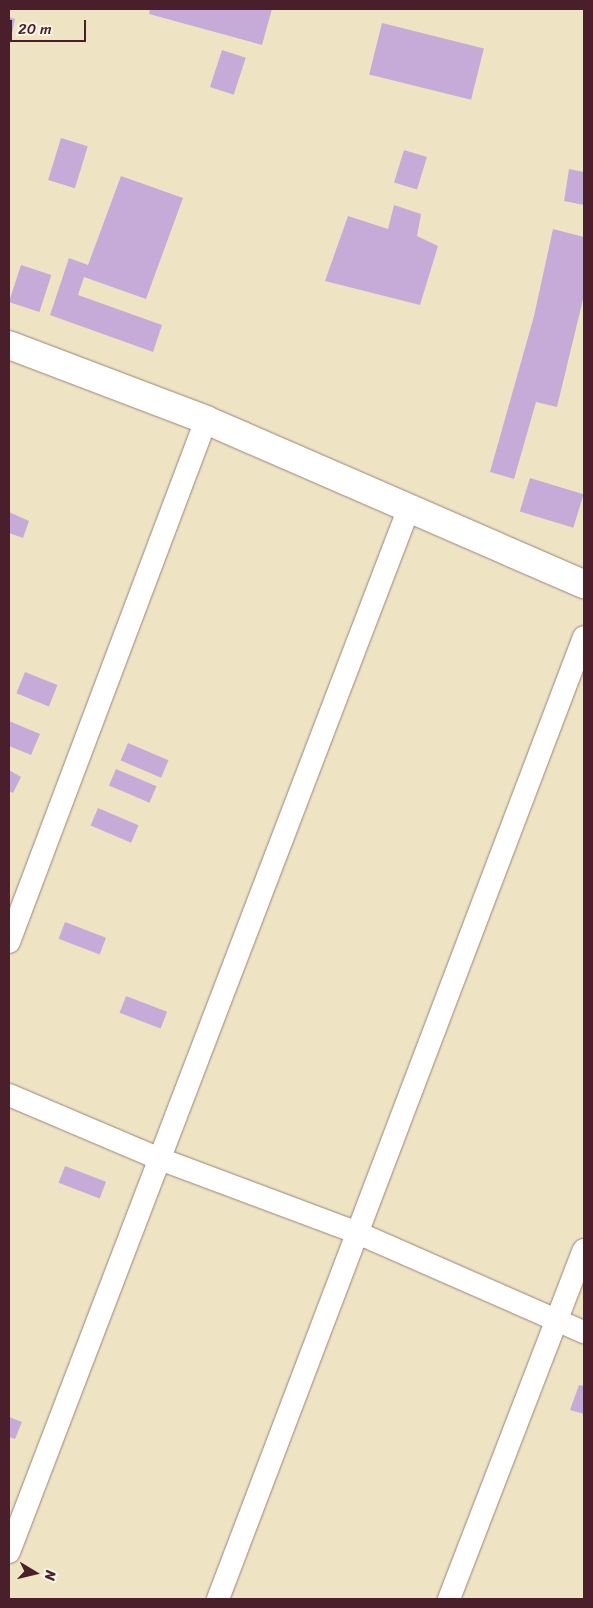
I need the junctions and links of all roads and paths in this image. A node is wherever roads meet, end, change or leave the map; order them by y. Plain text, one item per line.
1 (9, 345) edge
2 (206, 420) junction
3 (409, 508) junction
4 (584, 584) edge
5 (584, 637) edge
6 (9, 942) edge
7 (9, 1095) edge
8 (160, 1159) junction
9 (358, 1233) junction
10 (584, 1250) edge
11 (556, 1320) junction
12 (584, 1332) edge
13 (9, 1552) edge
14 (218, 1599) edge
15 (449, 1599) edge

1 - 2 street
2 - 3 street
2 - 6 street
3 - 4 street
3 - 8 street
5 - 9 street
7 - 8 street
8 - 9 street
8 - 13 street
9 - 11 street
9 - 14 street
10 - 11 street
11 - 12 street
11 - 15 street

